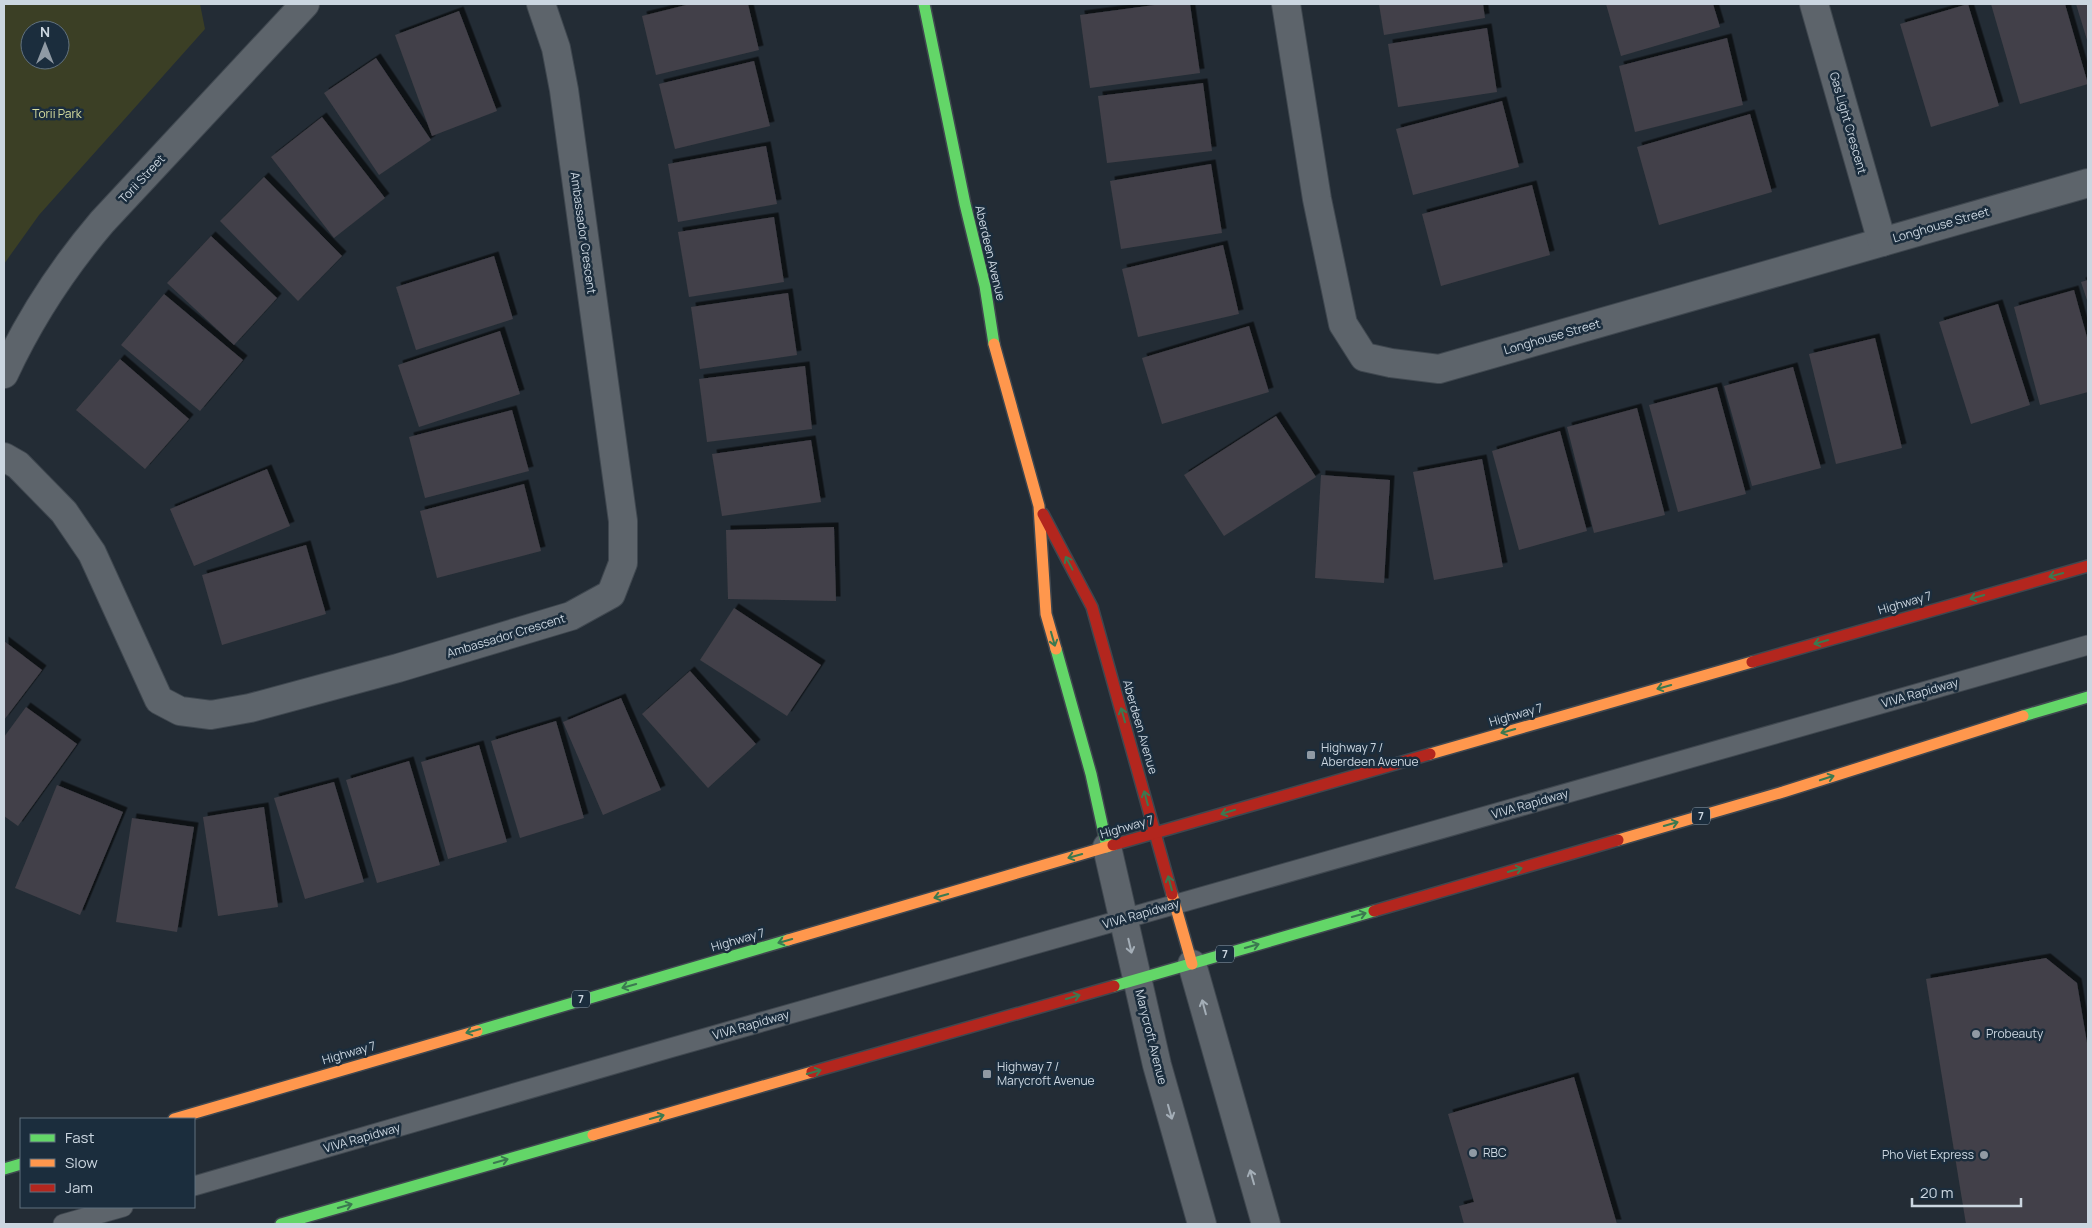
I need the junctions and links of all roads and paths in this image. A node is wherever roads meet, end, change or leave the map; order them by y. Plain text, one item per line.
1 (305, 4) edge
2 (541, 4) edge
3 (924, 4) edge
4 (1286, 4) edge
5 (1814, 4) edge
6 (2088, 183) edge
7 (1882, 242) junction
8 (4, 374) edge
9 (4, 457) edge
10 (1039, 506) junction
11 (2088, 566) edge
12 (2088, 645) edge
13 (2088, 697) edge
14 (1156, 833) junction
15 (1107, 847) junction
16 (1176, 904) junction
17 (1124, 919) junction
18 (1192, 964) junction
19 (1138, 979) junction
20 (177, 1118) edge
21 (20, 1164) edge
22 (4, 1169) edge
23 (195, 1186) edge
24 (119, 1208) edge
25 (63, 1224) edge
26 (281, 1224) edge
27 (1202, 1224) edge
28 (1266, 1224) edge

1 - 8 street, Torii Street
2 - 9 street, Ambassador Crescent
3 - 10 main road, Aberdeen Avenue
4 - 7 street, Longhouse Street
5 - 7 street, Gas Light Crescent
6 - 7 street, Longhouse Street
14 -> 10 main road, Aberdeen Avenue
10 -> 15 main road, Aberdeen Avenue
11 -> 14 main road, Highway 7 / 7
12 - 16 lane, VIVA Rapidway
18 -> 13 main road, 7
14 - 15 main road, Highway 7 / 7
16 -> 14 main road, Aberdeen Avenue
15 - 17 street, Marycroft Avenue
15 -> 20 main road, Highway 7 / 7
16 - 17 lane, VIVA Rapidway
16 - 18 main road, Aberdeen Avenue
17 -> 19 street, Marycroft Avenue
17 - 23 lane, VIVA Rapidway
18 - 19 main road, 7
28 -> 18 street
26 -> 19 main road, 7
19 -> 27 street, Marycroft Avenue
21 - 22 main road
24 - 25 lane

